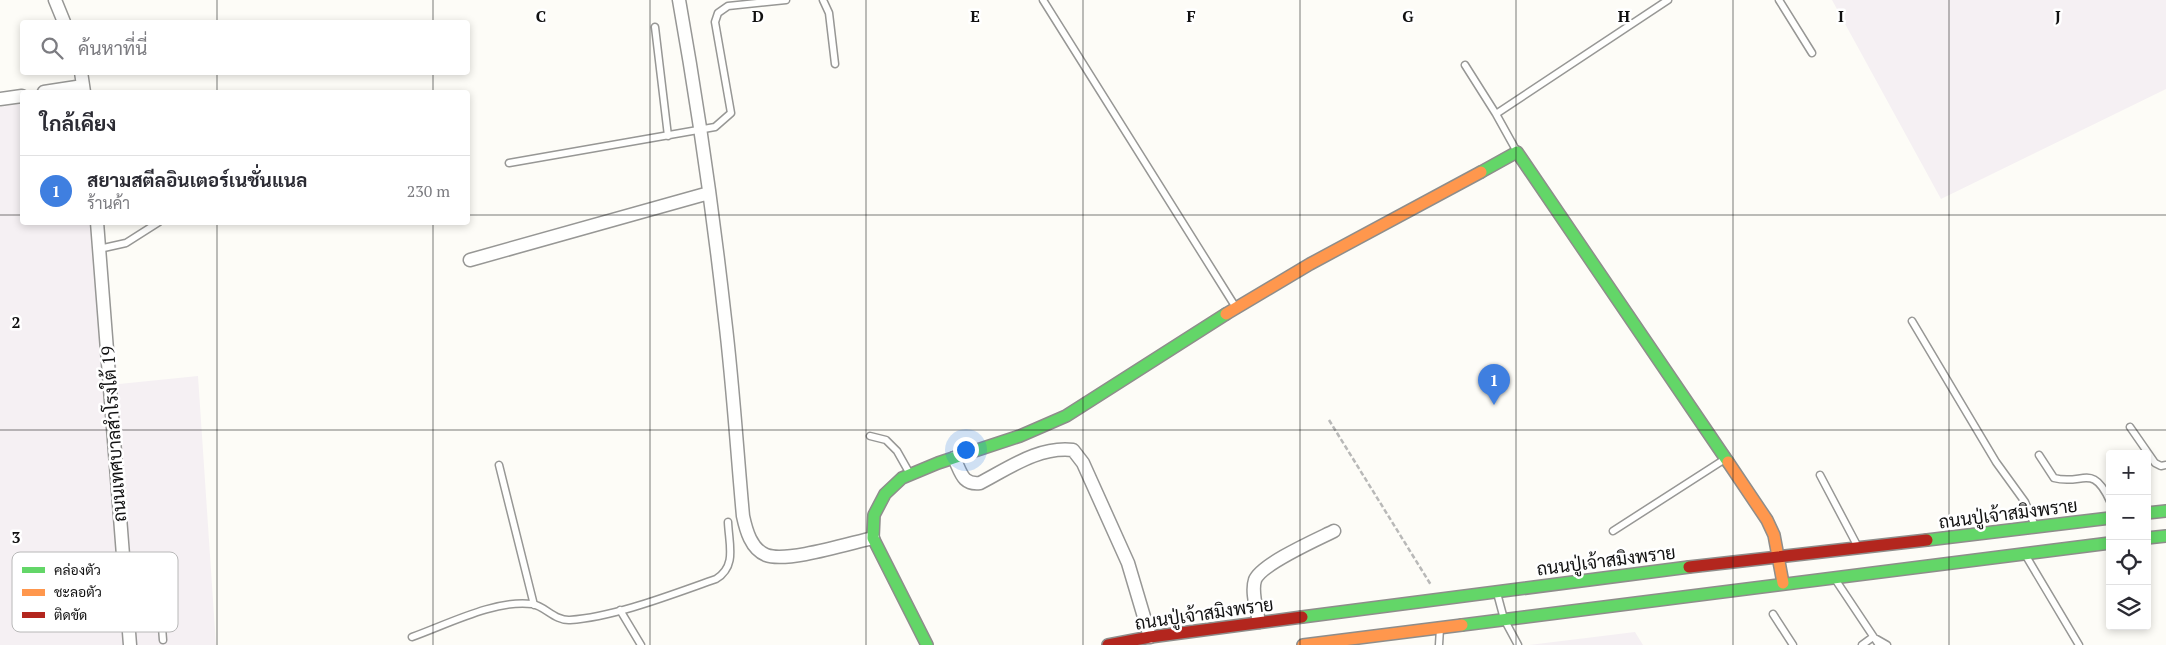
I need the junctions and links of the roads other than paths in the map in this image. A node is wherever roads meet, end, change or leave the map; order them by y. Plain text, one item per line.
1 (55, 0) edge
2 (679, 0) edge
3 (786, 0) edge
4 (823, 0) edge
5 (1043, 0) edge
6 (1668, 0) edge
7 (1779, 0) edge
8 (63, 20) edge
9 (655, 27) dead end
10 (1812, 53) dead end
11 (835, 64) dead end
12 (1465, 65) dead end
13 (81, 75) edge
14 (83, 90) edge
15 (20, 96) edge
16 (0, 99) edge
17 (1496, 114) junction
18 (701, 130) junction
19 (668, 136) junction
20 (1517, 152) junction
21 (509, 163) dead end
22 (710, 193) junction
23 (97, 225) edge
24 (154, 225) edge
25 (99, 249) junction
26 (470, 260) dead end
27 (1236, 308) junction
28 (1912, 321) dead end
29 (2130, 427) dead end
30 (870, 436) dead end
31 (2039, 455) dead end
32 (954, 458) junction
33 (1726, 458) junction
34 (499, 465) dead end
35 (2166, 465) edge
36 (910, 475) junction
37 (1820, 475) dead end
38 (2107, 495) edge
39 (2166, 511) edge
40 (2151, 513) edge
41 (2106, 518) edge
42 (728, 522) dead end
43 (2035, 527) junction
44 (1334, 531) dead end
45 (1613, 531) dead end
46 (2166, 536) edge
47 (873, 538) junction
48 (2151, 538) edge
49 (2106, 544) edge
50 (1859, 549) junction
51 (123, 552) edge
52 (2025, 554) junction
53 (1779, 557) junction
54 (1834, 577) junction
55 (1783, 583) junction
56 (1497, 592) junction
57 (534, 604) junction
58 (620, 610) junction
59 (1773, 614) dead end
60 (1504, 619) junction
61 (1259, 622) junction
62 (1440, 627) junction
63 (129, 632) edge
64 (162, 632) edge
65 (412, 637) dead end
66 (1150, 637) junction
67 (1874, 637) junction
68 (163, 640) dead end
69 (1336, 643) edge
70 (130, 645) edge
71 (641, 645) edge
72 (927, 645) edge
73 (1108, 645) edge
74 (1303, 645) edge
75 (1439, 645) edge
76 (1518, 645) edge
77 (1793, 645) edge
78 (1862, 645) edge
79 (1879, 645) edge
80 (1887, 645) edge
81 (2079, 645) edge

1 - 8 street
2 - 18 street
3 - 18 lane
4 - 11 lane
5 - 27 lane
6 - 17 lane
7 - 10 lane
9 - 19 lane
12 - 17 lane
13 - 14 street
15 - 16 street
17 - 20 lane
18 - 19 lane
18 - 22 street
19 - 21 lane
20 - 27 main road
20 - 33 main road
22 - 26 street
22 - 47 street
23 - 25 street, ถนนเทศบาลสำโรงใต้ 19
24 - 25 lane
25 - 51 street, ถนนเทศบาลสำโรงใต้ 19
27 - 32 main road
28 - 43 lane
29 - 35 lane
30 - 36 lane
31 - 38 lane
32 - 36 main road
32 - 66 street
33 - 45 lane
33 - 53 main road
34 - 57 lane
36 - 47 main road
37 - 50 lane
39 - 40 main road
41 - 43 main road, ถนนปู่เจ้าสมิงพราย
42 - 58 lane
43 - 50 main road, ถนนปู่เจ้าสมิงพราย
44 - 61 street
46 - 48 main road
47 - 72 main road
49 - 52 main road
50 - 53 main road, ถนนปู่เจ้าสมิงพราย
52 - 54 main road
52 - 81 lane
53 - 55 main road
53 - 56 main road, ถนนปู่เจ้าสมิงพราย
54 - 55 main road
54 - 67 lane
55 - 60 main road
56 - 60 lane
56 - 61 main road, ถนนปู่เจ้าสมิงพราย
57 - 58 lane
57 - 65 lane
58 - 71 lane
59 - 77 lane
60 - 62 main road
60 - 76 lane
61 - 66 main road, ถนนปู่เจ้าสมิงพราย
62 - 69 main road
62 - 75 lane
63 - 70 street, ถนนเทศบาลสำโรงใต้ 19
64 - 68 lane
66 - 73 main road, ถนนปู่เจ้าสมิงพราย
67 - 78 lane
67 - 79 lane
67 - 80 lane
69 - 74 main road

